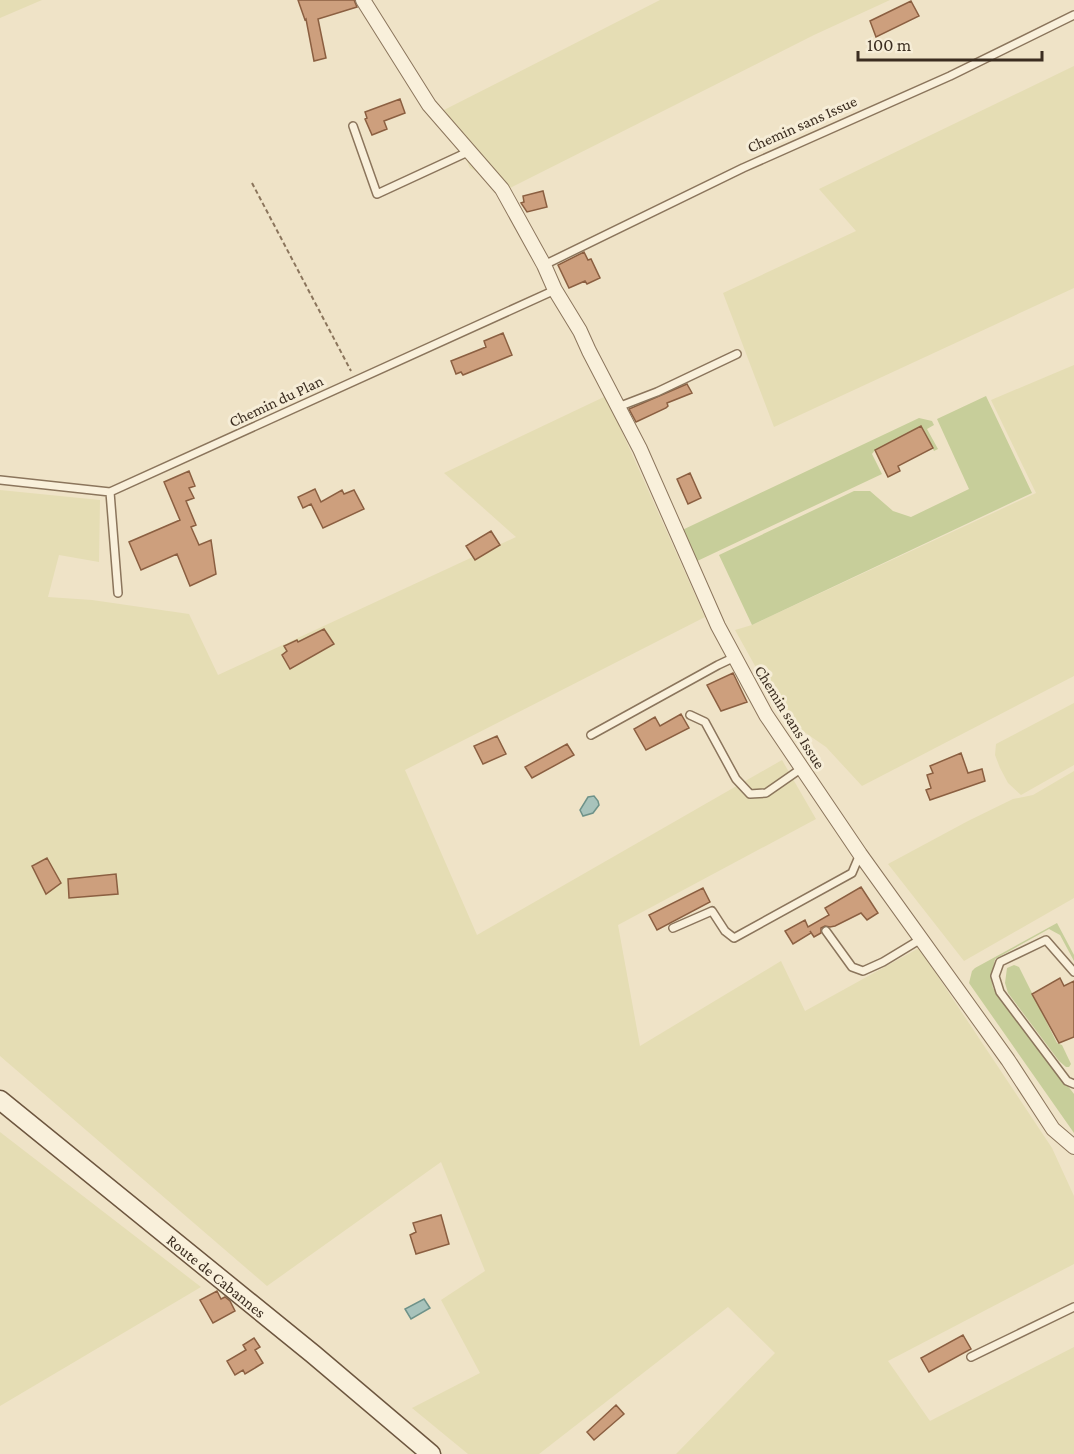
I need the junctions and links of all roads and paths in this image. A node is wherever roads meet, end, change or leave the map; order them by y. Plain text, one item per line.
1 (363, 0) edge
2 (1074, 15) edge
3 (353, 126) dead end
4 (470, 151) junction
5 (252, 183) dead end
6 (544, 265) junction
7 (555, 290) junction
8 (737, 354) dead end
9 (356, 380) junction
10 (618, 407) junction
11 (0, 480) edge
12 (110, 492) junction
13 (118, 593) dead end
14 (735, 657) junction
15 (690, 715) dead end
16 (591, 735) dead end
17 (802, 768) junction
18 (860, 854) junction
19 (673, 928) dead end
20 (826, 931) dead end
21 (921, 939) junction
22 (1074, 972) edge
23 (1074, 1084) edge
24 (0, 1100) edge
25 (1074, 1147) edge
26 (1074, 1307) edge
27 (971, 1357) dead end
28 (431, 1454) edge

1 - 4 street, Chemin sans Issue
2 - 6 lane, Chemin sans Issue
3 - 4 lane
4 - 6 street, Chemin sans Issue
5 - 9 path
6 - 7 street, Chemin sans Issue
7 - 9 lane, Chemin du Plan
7 - 10 street, Chemin sans Issue
8 - 10 lane
9 - 12 lane, Chemin du Plan
10 - 14 street, Chemin sans Issue
11 - 12 lane
12 - 13 lane
14 - 16 lane
14 - 17 street, Chemin sans Issue
15 - 17 lane
17 - 18 street, Chemin sans Issue
18 - 19 lane
18 - 21 street, Chemin sans Issue
20 - 21 lane
21 - 25 street, Chemin sans Issue
22 - 23 lane
24 - 28 main road, Route de Cabannes
26 - 27 lane

